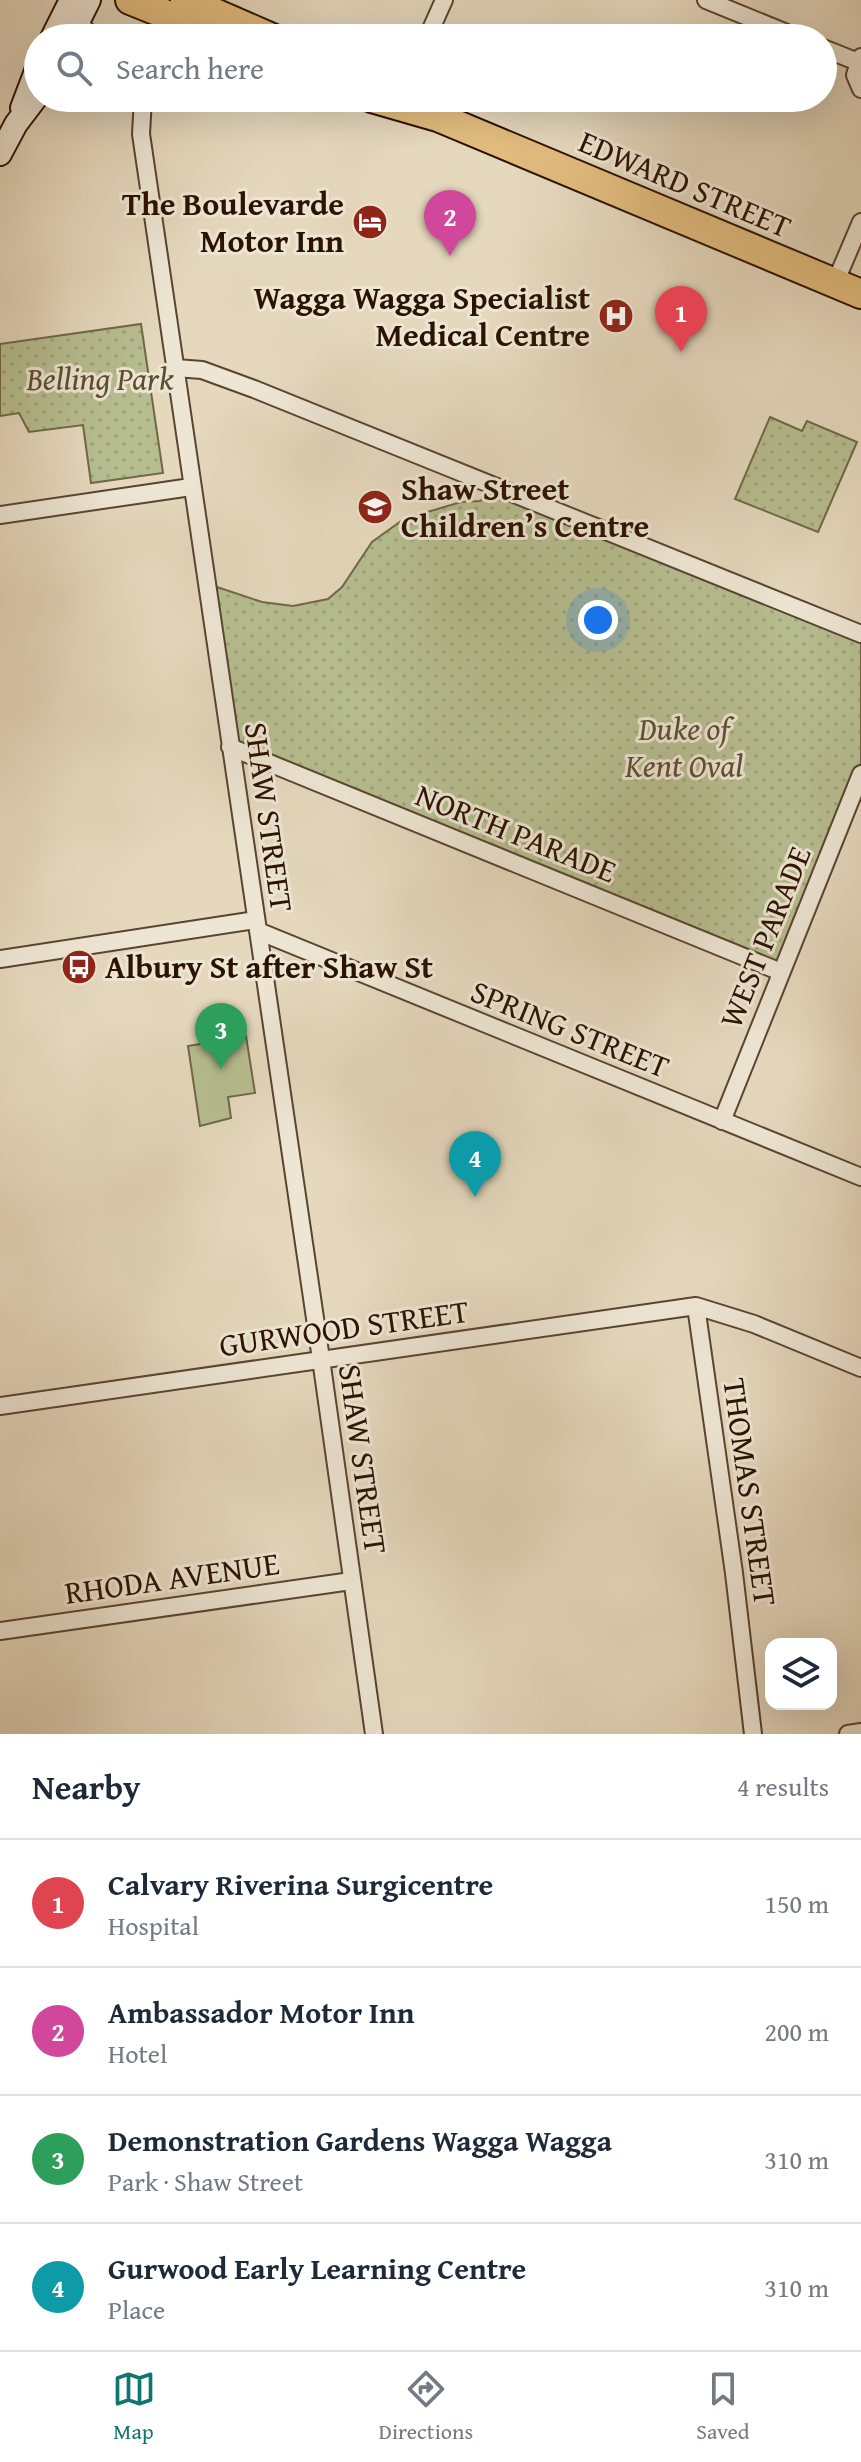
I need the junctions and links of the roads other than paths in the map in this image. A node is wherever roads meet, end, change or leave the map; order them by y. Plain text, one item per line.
1 (71, 0) edge
2 (89, 0) edge
3 (130, 0) edge
4 (185, 0) edge
5 (444, 0) edge
6 (706, 0) edge
7 (59, 24) edge
8 (83, 24) edge
9 (189, 24) edge
10 (240, 24) edge
11 (433, 24) edge
12 (765, 24) edge
13 (837, 52) edge
14 (860, 59) edge
15 (861, 89) edge
16 (24, 103) edge
17 (25, 112) edge
18 (142, 112) edge
19 (425, 112) edge
20 (16, 124) junction
21 (0, 154) edge
22 (861, 222) edge
23 (835, 283) junction
24 (861, 294) edge
25 (176, 368) junction
26 (191, 487) junction
27 (0, 515) edge
28 (861, 634) edge
29 (230, 747) junction
30 (861, 774) edge
31 (257, 925) junction
32 (0, 959) edge
33 (781, 972) junction
34 (722, 1121) junction
35 (861, 1177) edge
36 (696, 1306) junction
37 (321, 1359) junction
38 (861, 1368) edge
39 (0, 1406) edge
40 (351, 1581) junction
41 (0, 1631) edge
42 (861, 1732) edge
43 (374, 1734) edge
44 (753, 1734) edge
45 (848, 1734) edge

1 - 7 main road
2 - 8 main road
3 - 9 highway
4 - 10 highway
5 - 11 street
6 - 12 street
13 - 14 street
14 - 15 street
16 - 20 main road
17 - 20 main road
18 - 25 street, SHAW STREET
19 - 23 highway, EDWARD STREET
20 - 21 main road
22 - 23 street
23 - 24 highway, EDWARD STREET
25 - 26 street, SHAW STREET
25 - 28 street
26 - 27 street
26 - 29 street, SHAW STREET
29 - 31 street, SHAW STREET
29 - 33 street, NORTH PARADE
30 - 33 street, WEST PARADE
31 - 32 street
31 - 34 street, SPRING STREET
31 - 37 street, SHAW STREET
33 - 34 street, WEST PARADE
34 - 35 street, SPRING STREET
36 - 37 street, GURWOOD STREET
36 - 38 street
36 - 44 street, THOMAS STREET
37 - 39 street, GURWOOD STREET
37 - 40 street, SHAW STREET
40 - 41 street, RHODA AVENUE
40 - 43 street, SHAW STREET
42 - 45 street

